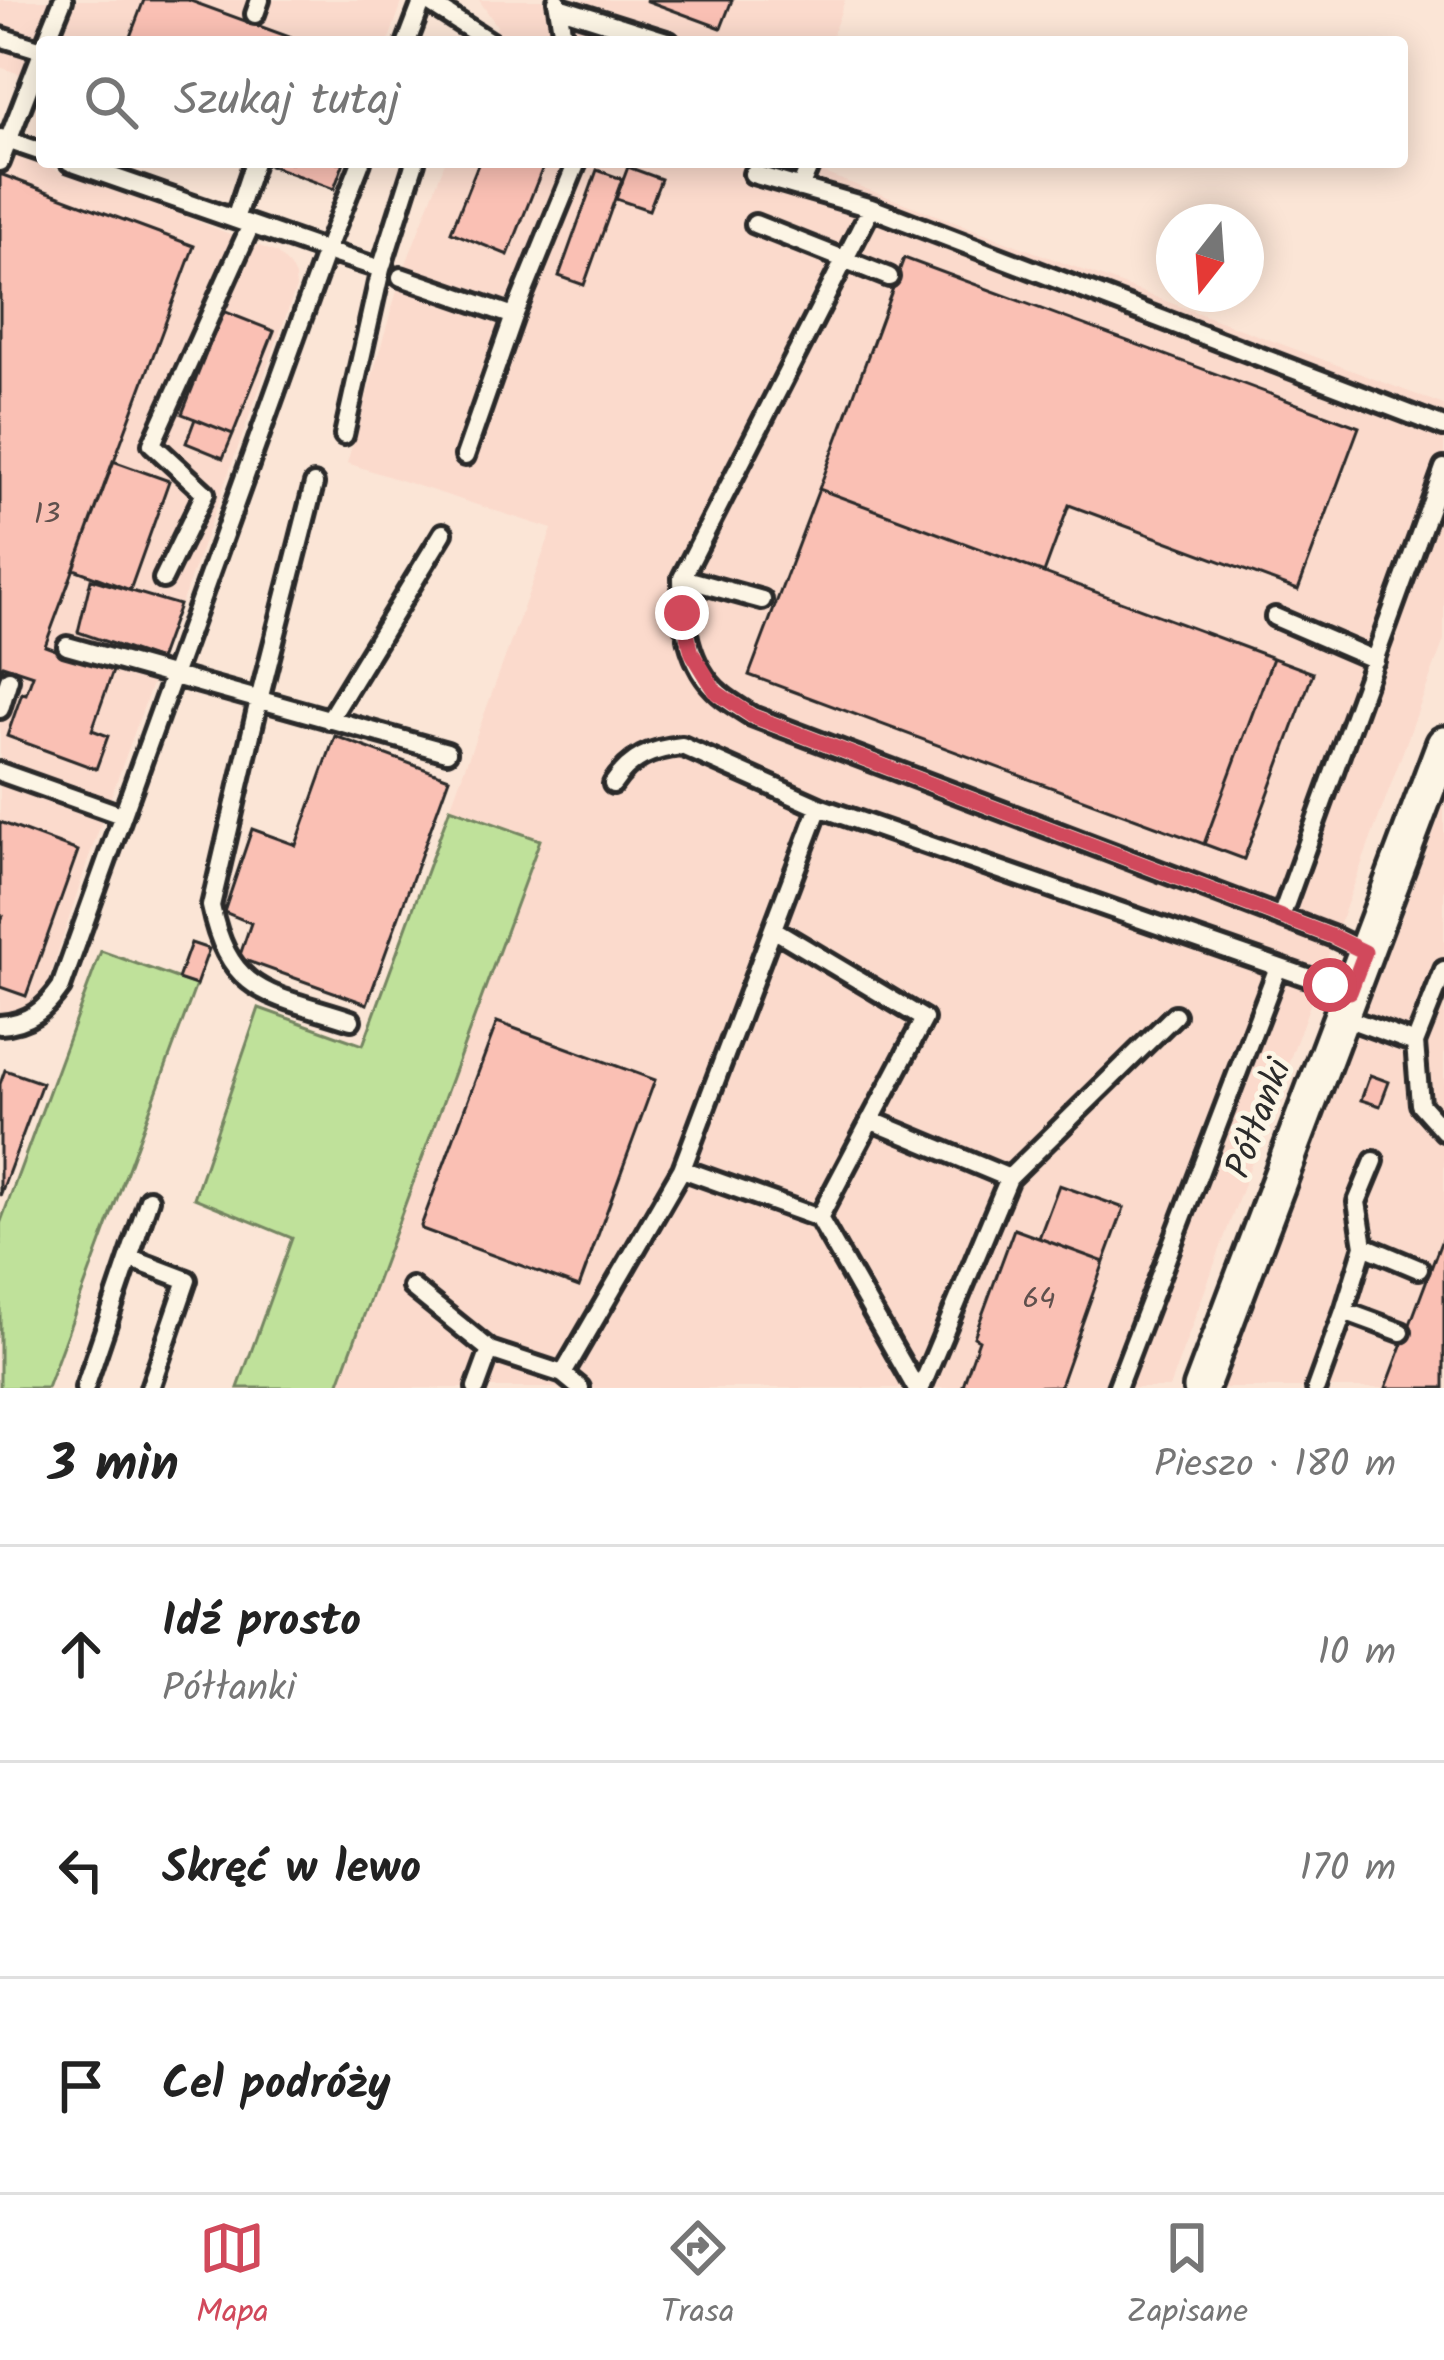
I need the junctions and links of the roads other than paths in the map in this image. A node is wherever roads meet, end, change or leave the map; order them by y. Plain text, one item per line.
1 (63, 0) edge
2 (424, 0) edge
3 (558, 3) edge
4 (48, 36) edge
5 (409, 36) edge
6 (481, 36) edge
7 (563, 36) edge
8 (652, 36) edge
9 (0, 37) edge
10 (36, 49) edge
11 (36, 65) edge
12 (3, 139) edge
13 (36, 150) edge
14 (0, 162) edge
15 (87, 168) edge
16 (131, 168) edge
17 (253, 168) edge
18 (359, 168) edge
19 (413, 168) edge
20 (575, 168) edge
21 (808, 168) edge
22 (752, 174) dead end
23 (126, 182) junction
24 (800, 188) junction
25 (871, 208) junction
26 (243, 222) junction
27 (754, 224) dead end
28 (326, 251) junction
29 (844, 260) junction
30 (381, 269) junction
31 (400, 277) dead end
32 (889, 277) dead end
33 (514, 316) junction
34 (1444, 428) edge
35 (344, 435) dead end
36 (465, 456) dead end
37 (1444, 468) edge
38 (314, 484) dead end
39 (443, 532) dead end
40 (682, 578) junction
41 (163, 579) dead end
42 (762, 601) dead end
43 (1275, 617) dead end
44 (67, 646) dead end
45 (1375, 660) junction
46 (172, 676) junction
47 (9, 679) dead end
48 (259, 700) junction
49 (0, 710) edge
50 (329, 720) junction
51 (1444, 744) edge
52 (447, 752) dead end
53 (0, 772) edge
54 (613, 784) dead end
55 (819, 807) junction
56 (122, 815) junction
57 (1281, 917) junction
58 (773, 929) junction
59 (1365, 952) junction
60 (1278, 967) junction
61 (1444, 970) edge
62 (1345, 1004) junction
63 (1174, 1015) dead end
64 (351, 1020) dead end
65 (0, 1025) edge
66 (1415, 1043) junction
67 (870, 1120) junction
68 (1444, 1131) edge
69 (1374, 1161) dead end
70 (682, 1169) junction
71 (1009, 1178) junction
72 (149, 1199) dead end
73 (819, 1218) junction
74 (1364, 1246) junction
75 (129, 1258) junction
76 (1419, 1269) dead end
77 (412, 1287) dead end
78 (1344, 1311) junction
79 (1401, 1332) dead end
80 (490, 1350) junction
81 (563, 1374) junction
82 (85, 1388) edge
83 (150, 1388) edge
84 (476, 1388) edge
85 (580, 1388) edge
86 (919, 1388) edge
87 (1117, 1388) edge
88 (1201, 1388) edge
89 (1316, 1388) edge

1 - 4 lane
2 - 5 lane
2 - 6 lane
3 - 7 lane
3 - 8 lane
9 - 10 lane
11 - 12 lane
12 - 13 lane
12 - 14 lane
15 - 23 lane
16 - 23 lane
17 - 26 lane
18 - 28 lane
19 - 30 lane
20 - 33 lane
21 - 24 lane
22 - 24 lane
23 - 26 lane
24 - 25 lane
25 - 29 lane
25 - 34 lane
26 - 28 lane
26 - 41 lane
27 - 29 lane
28 - 30 lane
28 - 46 lane
29 - 32 lane
29 - 40 lane
30 - 35 lane
31 - 33 lane
33 - 36 lane
37 - 45 lane
38 - 48 lane
39 - 50 lane
40 - 42 lane
40 - 57 lane
43 - 45 lane
44 - 46 lane
45 - 57 lane
46 - 48 lane
46 - 56 lane
47 - 49 lane
48 - 50 lane
48 - 64 lane
50 - 52 lane
51 - 59 street, Półłanki
53 - 56 lane
54 - 55 lane
55 - 58 lane
55 - 60 lane
56 - 65 lane
57 - 59 lane
58 - 67 lane
58 - 70 lane
59 - 62 street, Półłanki
60 - 62 lane
60 - 87 lane
61 - 66 lane
62 - 66 lane
62 - 88 street, Półłanki
63 - 71 lane
66 - 68 lane
67 - 71 lane
67 - 73 lane
69 - 74 lane
70 - 73 lane
70 - 81 lane
71 - 86 lane
72 - 75 lane
73 - 86 lane
74 - 76 lane
74 - 78 lane
75 - 82 lane
75 - 83 lane
77 - 80 lane
78 - 79 lane
78 - 89 lane
80 - 81 lane
80 - 84 lane
81 - 85 lane

